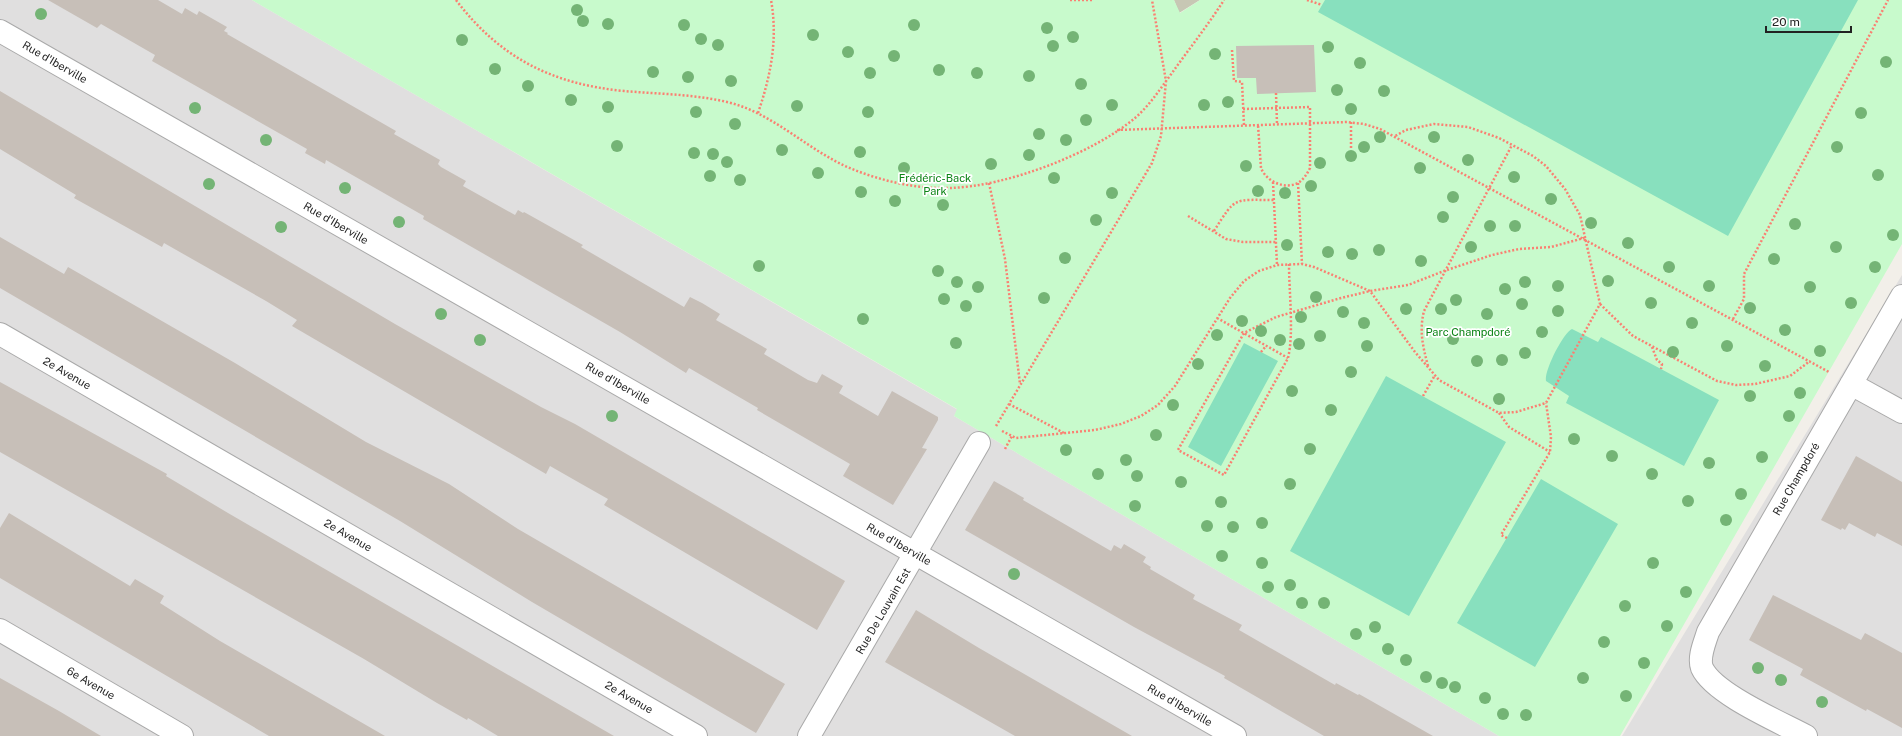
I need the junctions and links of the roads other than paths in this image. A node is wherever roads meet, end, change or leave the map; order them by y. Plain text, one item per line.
1 (0, 31) edge
2 (1902, 296) edge
3 (0, 334) edge
4 (1851, 384) junction
5 (1902, 412) edge
6 (979, 443) dead end
7 (916, 553) junction
8 (0, 630) edge
9 (182, 736) edge
10 (696, 736) edge
11 (809, 736) edge
12 (1235, 736) edge
13 (1806, 736) edge

1 - 7 street, Rue d'Iberville
2 - 4 street, Rue Champdoré
3 - 10 street, 2e Avenue
4 - 5 street
4 - 13 street, Rue Champdoré
6 - 7 street, Rue De Louvain Est
7 - 11 street, Rue De Louvain Est
7 - 12 street, Rue d'Iberville
8 - 9 street, 6e Avenue

